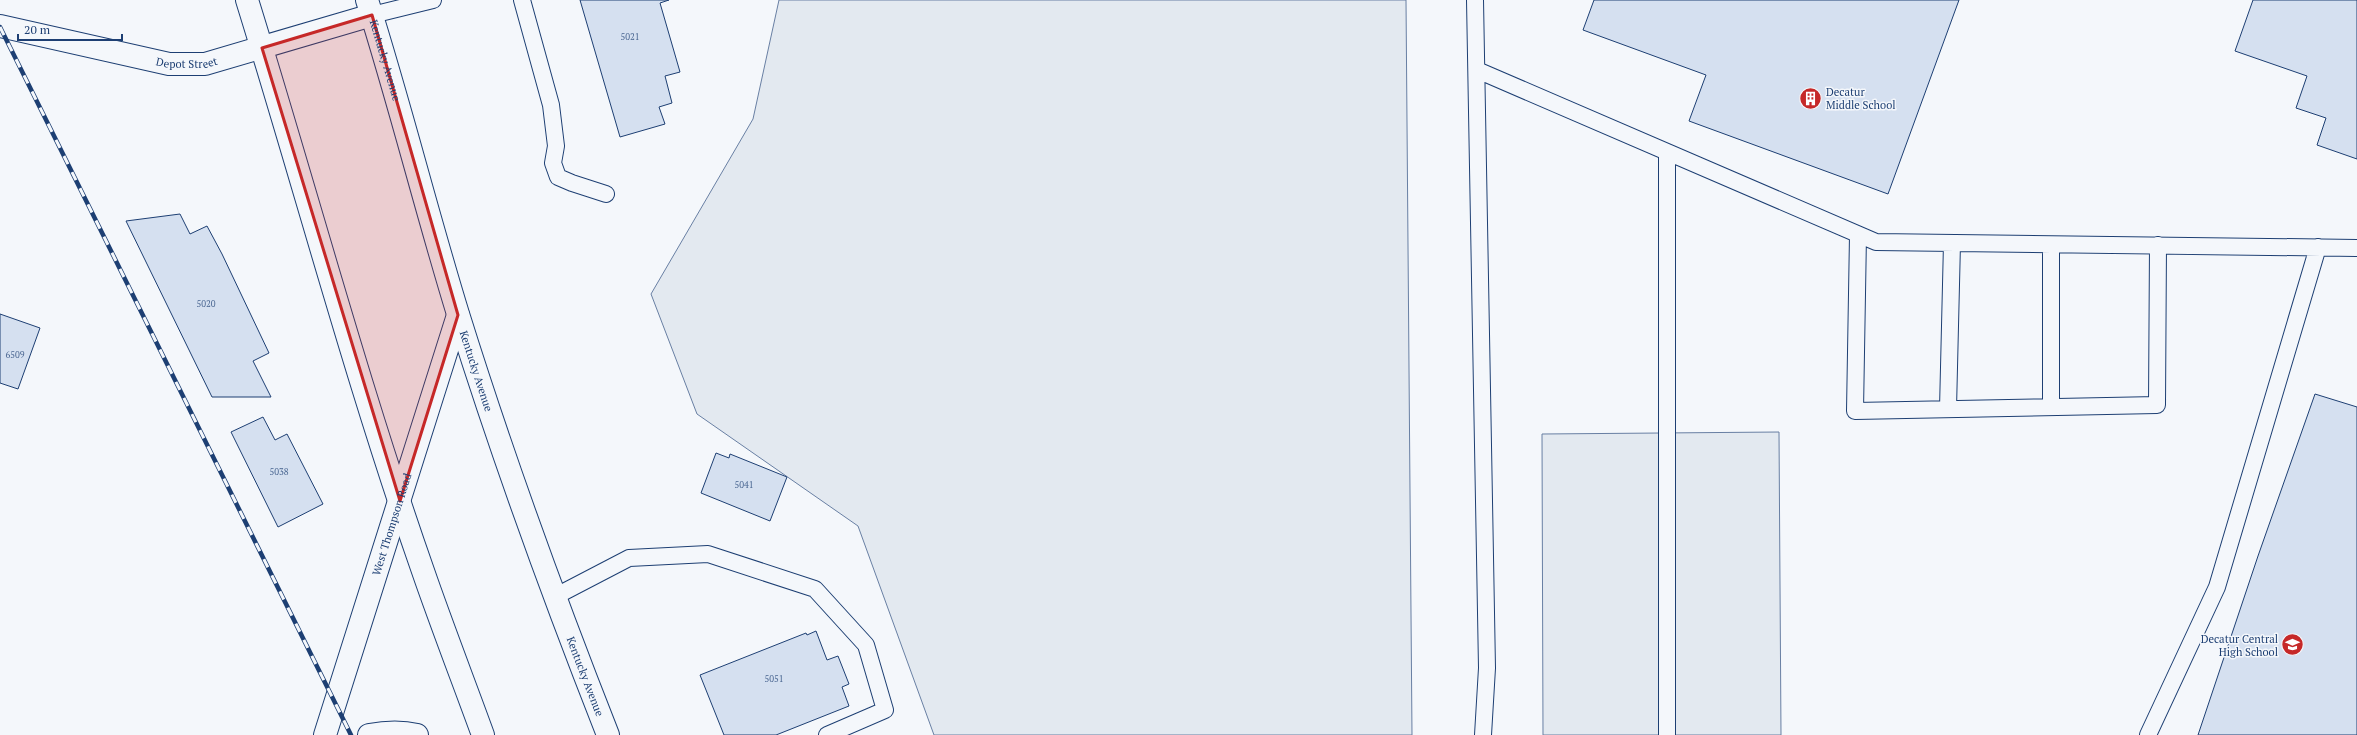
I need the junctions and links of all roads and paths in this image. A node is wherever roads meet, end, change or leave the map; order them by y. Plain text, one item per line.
1 (247, 0) edge
2 (433, 0) edge
3 (522, 0) edge
4 (1475, 0) edge
5 (369, 7) edge
6 (0, 26) edge
7 (262, 48) junction
8 (1477, 70) junction
9 (1667, 152) junction
10 (606, 194) dead end
11 (1858, 235) junction
12 (1952, 243) junction
13 (2051, 245) junction
14 (2158, 246) junction
15 (2318, 247) junction
16 (2357, 248) edge
17 (458, 315) junction
18 (2051, 407) junction
19 (1948, 409) junction
20 (400, 501) junction
21 (556, 596) junction
22 (325, 735) edge
23 (369, 735) edge
24 (417, 735) edge
25 (483, 735) edge
26 (608, 735) edge
27 (827, 735) edge
28 (1484, 735) edge
29 (1667, 735) edge
30 (2148, 735) edge

1 - 7 main road
2 - 5 lane
3 - 10 lane
4 - 8 lane
5 - 7 main road, Depot Street
5 - 17 main road, Kentucky Avenue
6 - 7 main road, Depot Street
7 - 20 main road
8 - 9 lane
8 - 28 lane
9 - 11 lane
9 - 29 lane
11 - 12 lane
11 - 19 lane
12 - 13 lane
12 - 19 lane
13 - 14 lane
13 - 18 lane
14 - 15 lane
14 - 18 lane
15 - 16 lane
15 - 30 lane
17 - 20 main road, West Thompson Road
17 - 21 main road, Kentucky Avenue
18 - 19 lane
20 - 22 main road, West Thompson Road
20 - 25 main road
21 - 26 main road, Kentucky Avenue
21 - 27 lane
23 - 24 main road

